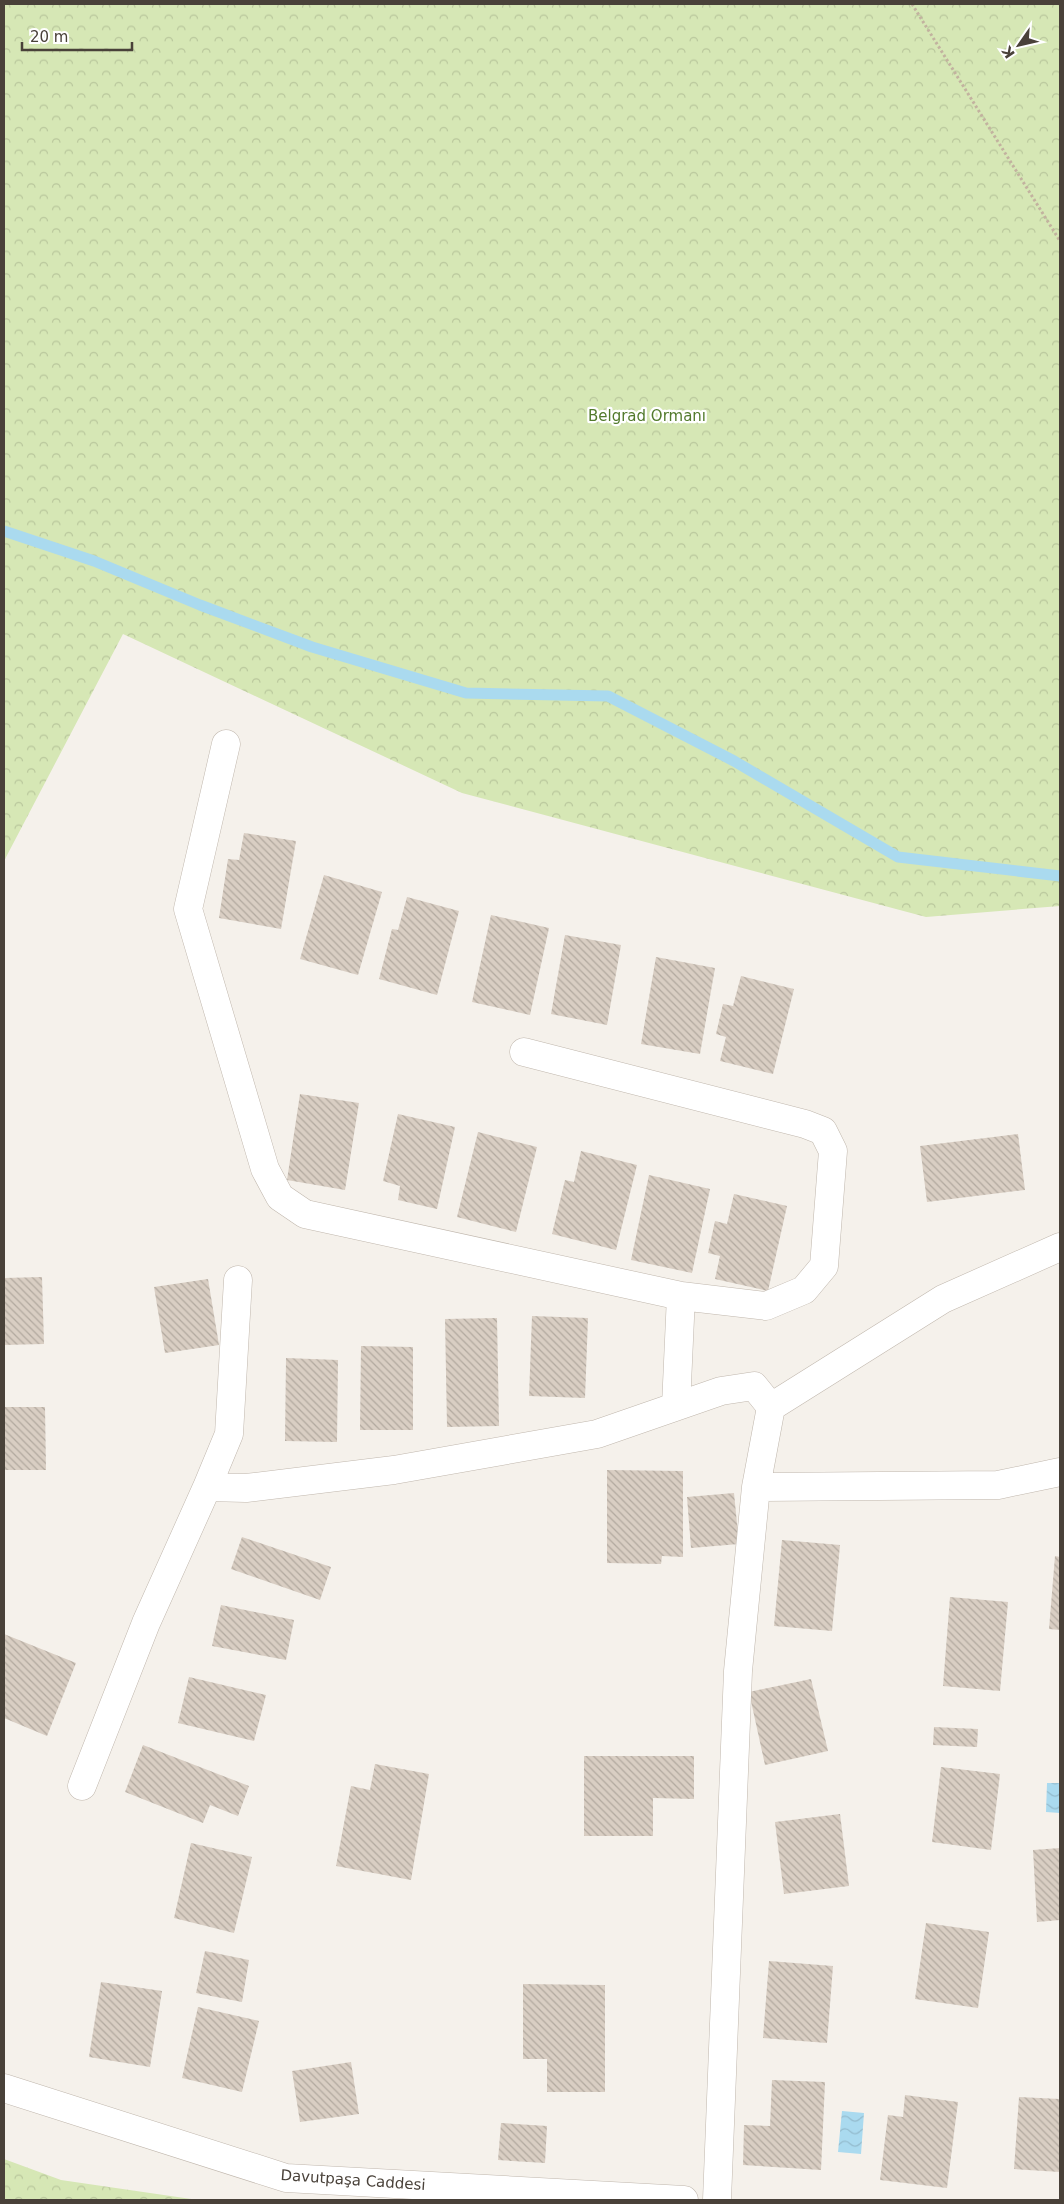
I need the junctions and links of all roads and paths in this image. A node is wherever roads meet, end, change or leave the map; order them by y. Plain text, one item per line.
1 (912, 4) edge
2 (1060, 241) edge
3 (226, 744) dead end
4 (524, 1052) dead end
5 (1060, 1247) edge
6 (238, 1280) dead end
7 (681, 1296) junction
8 (676, 1406) junction
9 (771, 1407) junction
10 (1060, 1472) edge
11 (207, 1487) junction
12 (756, 1487) junction
13 (82, 1786) dead end
14 (4, 2088) edge
15 (684, 2200) edge
16 (717, 2200) edge

1 - 2 path
3 - 7 street
4 - 7 street
5 - 9 street
6 - 11 street
7 - 8 street
8 - 9 street
8 - 11 street
9 - 12 street
10 - 12 street
11 - 13 street
12 - 16 street
14 - 15 street, Davutpaşa Caddesi

